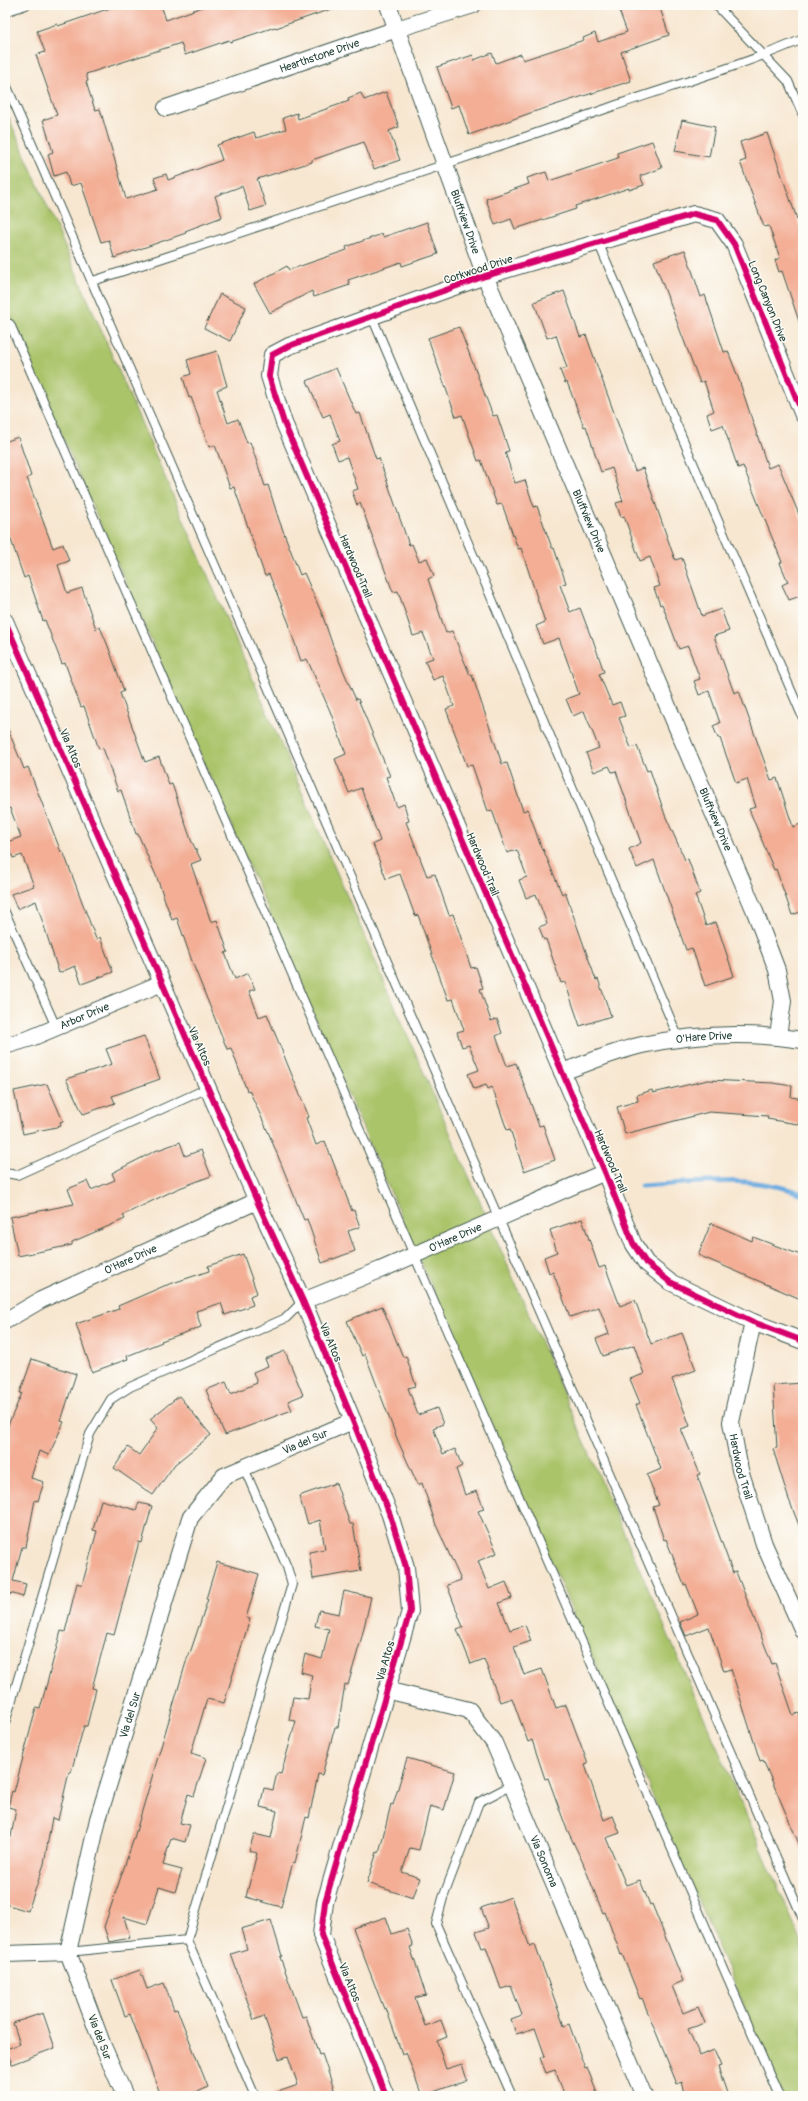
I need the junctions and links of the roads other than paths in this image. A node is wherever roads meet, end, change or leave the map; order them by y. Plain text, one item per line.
1 (26, 5) edge
2 (388, 5) edge
3 (473, 5) edge
4 (716, 5) edge
5 (5, 12) edge
6 (397, 28) junction
7 (803, 39) edge
8 (763, 55) junction
9 (5, 82) edge
10 (166, 108) dead end
11 (803, 115) edge
12 (446, 166) junction
13 (694, 214) joint
14 (598, 242) junction
15 (485, 276) junction
16 (93, 281) junction
17 (372, 316) junction
18 (5, 323) edge
19 (272, 355) joint
20 (803, 415) edge
21 (5, 621) edge
22 (803, 718) edge
23 (5, 912) edge
24 (162, 983) junction
25 (56, 1027) junction
26 (778, 1036) junction
27 (678, 1039) junction
28 (803, 1040) edge
29 (5, 1046) edge
30 (562, 1072) junction
31 (208, 1088) junction
32 (606, 1172) junction
33 (5, 1173) edge
34 (257, 1201) junction
35 (498, 1219) junction
36 (414, 1255) junction
37 (303, 1302) junction
38 (5, 1321) edge
39 (753, 1322) junction
40 (803, 1341) edge
41 (353, 1421) junction
42 (244, 1468) junction
43 (803, 1631) edge
44 (386, 1690) junction
45 (5, 1723) edge
46 (512, 1785) junction
47 (803, 1919) edge
48 (187, 1940) junction
49 (68, 1952) junction
50 (5, 1954) edge
51 (125, 2096) edge
52 (255, 2096) edge
53 (386, 2096) edge
54 (512, 2096) edge
55 (644, 2096) edge
56 (779, 2096) edge

1 - 5 lane
2 - 6 street, Bluffview Drive
3 - 6 street, Hearthstone Drive
4 - 8 lane
6 - 10 street, Hearthstone Drive
6 - 12 street, Bluffview Drive
7 - 8 lane
8 - 11 lane
8 - 12 lane
9 - 16 lane
12 - 15 street, Bluffview Drive
12 - 16 lane
13 - 14 street, Corkwood Drive
13 - 20 street, Long Canyon Drive
14 - 15 street, Corkwood Drive
14 - 22 lane
15 - 17 street, Corkwood Drive
15 - 26 street, Bluffview Drive
16 - 35 lane
17 - 19 street, Corkwood Drive
17 - 27 lane
18 - 36 lane
19 - 30 street, Hardwood Trail
21 - 24 street, Via Altos
23 - 25 lane
24 - 25 street, Arbor Drive
24 - 31 street, Via Altos
25 - 29 street, Arbor Drive
26 - 27 street, O'Hare Drive
26 - 28 street, O'Hare Drive
27 - 30 street, O'Hare Drive
30 - 32 street, Hardwood Trail
31 - 33 lane
31 - 34 street, Via Altos
32 - 35 street, O'Hare Drive
32 - 39 street, Hardwood Trail
34 - 37 street, Via Altos
34 - 38 street, O'Hare Drive
35 - 36 street, O'Hare Drive
35 - 47 lane
36 - 37 street, O'Hare Drive
36 - 56 lane
37 - 41 street, Via Altos
37 - 45 lane
39 - 40 street
39 - 43 street, Hardwood Trail
41 - 42 street, Via del Sur
41 - 44 street, Via Altos
42 - 48 lane
42 - 49 street, Via del Sur
44 - 46 street, Via Sonoma
44 - 53 street, Via Altos
46 - 54 lane
46 - 55 street, Via Sonoma
48 - 49 lane
48 - 52 lane
49 - 50 street
49 - 51 street, Via del Sur

